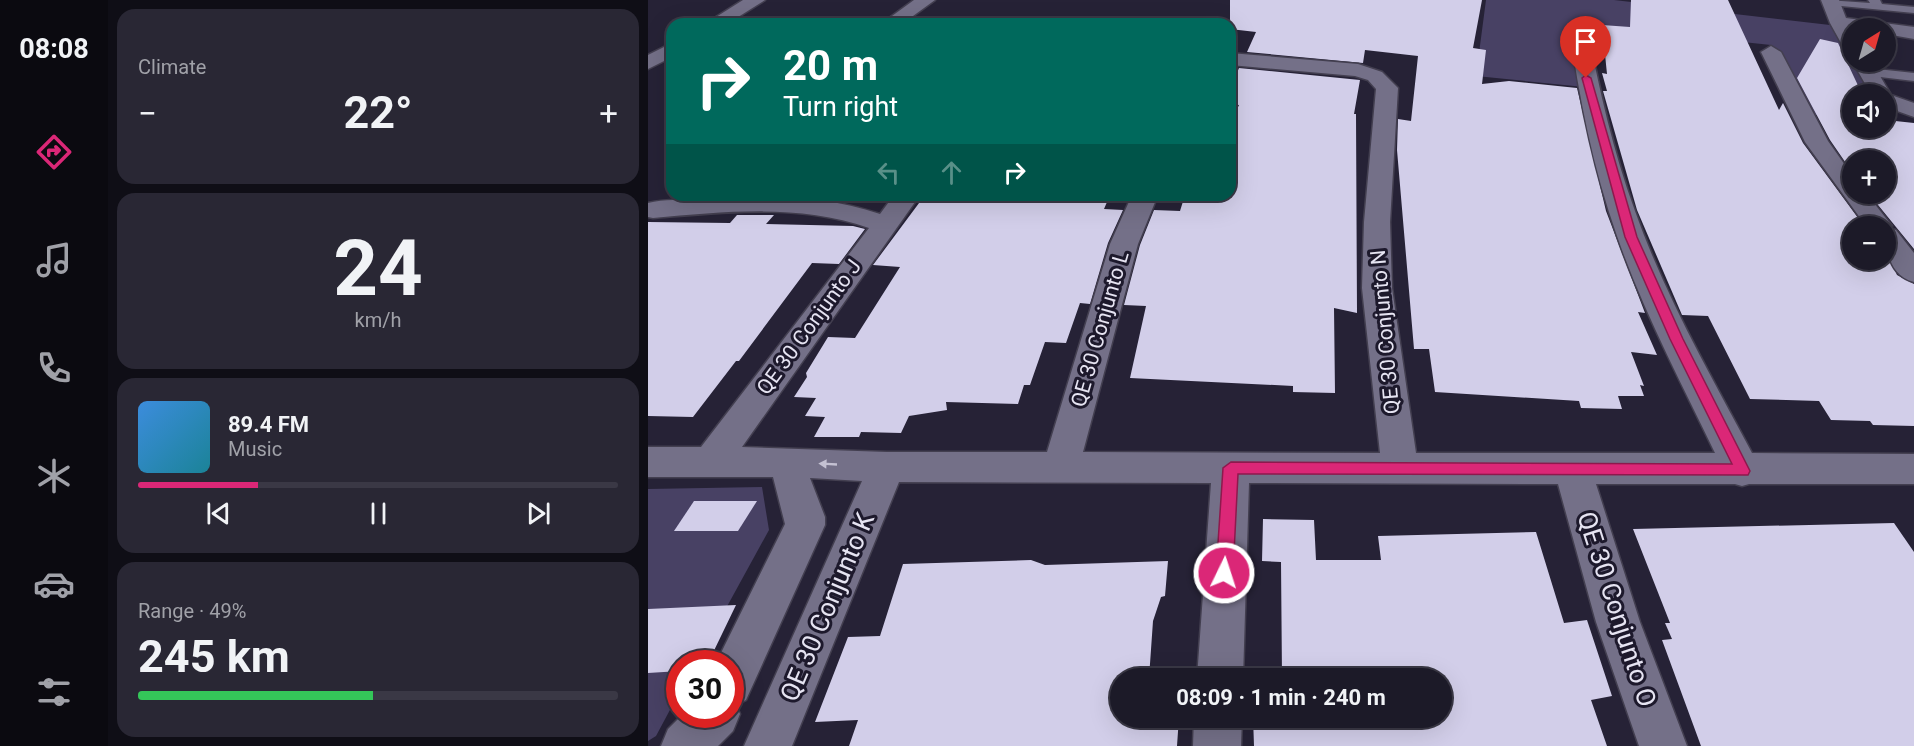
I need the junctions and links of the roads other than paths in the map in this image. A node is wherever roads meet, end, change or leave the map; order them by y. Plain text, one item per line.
1 (756, 0) edge
2 (926, 0) edge
3 (1831, 1) edge
4 (1876, 3) edge
5 (1914, 10) edge
6 (724, 18) edge
7 (899, 18) edge
8 (1839, 23) junction
9 (1842, 23) edge
10 (1578, 26) dead end
11 (1842, 28) edge
12 (1896, 30) edge
13 (1914, 33) edge
14 (666, 52) edge
15 (1771, 52) dead end
16 (1236, 60) edge
17 (648, 63) edge
18 (1914, 77) edge
19 (1875, 83) edge
20 (1914, 89) edge
21 (1914, 110) edge
22 (1842, 177) edge
23 (902, 201) edge
24 (1142, 201) edge
25 (1861, 204) edge
26 (658, 206) edge
27 (1870, 216) edge
28 (884, 224) junction
29 (1896, 249) edge
30 (1914, 273) edge
31 (712, 460) junction
32 (648, 462) edge
33 (786, 462) junction
34 (1060, 466) junction
35 (887, 467) junction
36 (1400, 467) junction
37 (1231, 468) junction
38 (1573, 470) junction
39 (1914, 470) edge
40 (1742, 471) junction
41 (744, 654) edge
42 (1221, 668) edge
43 (702, 728) edge
44 (1218, 728) edge
45 (685, 746) edge
46 (768, 746) edge
47 (1217, 746) edge
48 (1663, 746) edge

1 - 6 street
2 - 7 street
3 - 4 lane
3 - 8 street
4 - 5 lane
8 - 9 street
8 - 11 street
10 - 40 street
12 - 13 street
14 - 17 street
15 - 22 street
16 - 36 street, QE 30 Conjunto N
18 - 19 lane
19 - 20 lane
19 - 21 street
23 - 28 street, QE 30 Conjunto J
24 - 34 street, QE 30 Conjunto L
25 - 27 street
26 - 28 street
28 - 31 street, QE 30 Conjunto J
29 - 30 street
31 - 32 street
31 - 33 street
35 -> 33 street
33 - 41 street
34 - 35 street
34 - 37 street
35 - 46 street, QE 30 Conjunto K
36 - 37 street
36 - 38 street
37 - 42 street
38 - 40 street
38 - 48 street, QE 30 Conjunto O
39 - 40 street
43 - 45 street
44 - 47 street

